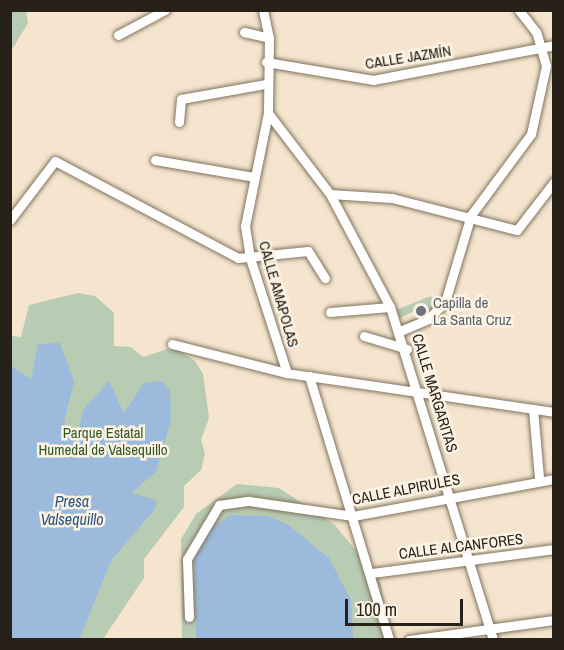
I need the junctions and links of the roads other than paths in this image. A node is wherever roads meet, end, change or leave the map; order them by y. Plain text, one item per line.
1 (165, 10) edge
2 (263, 10) edge
3 (519, 10) edge
4 (244, 32) dead end
5 (118, 35) dead end
6 (269, 38) junction
7 (554, 45) edge
8 (543, 48) junction
9 (266, 62) junction
10 (266, 84) junction
11 (268, 113) junction
12 (179, 122) dead end
13 (155, 160) dead end
14 (254, 177) junction
15 (554, 182) edge
16 (330, 194) junction
17 (471, 215) junction
18 (10, 220) edge
19 (250, 258) junction
20 (325, 278) dead end
21 (390, 307) junction
22 (330, 312) dead end
23 (400, 331) junction
24 (364, 336) dead end
25 (172, 344) dead end
26 (407, 348) junction
27 (287, 373) junction
28 (309, 376) junction
29 (420, 393) junction
30 (533, 409) junction
31 (554, 412) edge
32 (538, 478) junction
33 (554, 479) edge
34 (451, 496) junction
35 (352, 516) junction
36 (554, 549) edge
37 (470, 560) junction
38 (372, 573) junction
39 (189, 617) dead end
40 (554, 620) edge
41 (489, 627) junction
42 (388, 639) edge
43 (409, 639) edge
44 (493, 639) edge

1 - 5 street
2 - 6 street, CALLE AMAPOLAS
3 - 8 street
4 - 6 street
6 - 9 street, CALLE AMAPOLAS
7 - 8 street, CALLE JAZMÍN
8 - 9 street, CALLE JAZMÍN
8 - 17 street
9 - 10 street, CALLE AMAPOLAS
10 - 11 street, CALLE AMAPOLAS
10 - 12 street
11 - 14 street, CALLE AMAPOLAS
11 - 16 street, CALLE MARGARITAS
13 - 14 street
14 - 19 street, CALLE AMAPOLAS
15 - 17 street
16 - 17 street
16 - 21 street, CALLE MARGARITAS
17 - 23 street
18 - 19 street
19 - 20 street
19 - 27 street, CALLE AMAPOLAS
21 - 22 street
21 - 23 street, CALLE MARGARITAS
23 - 26 street, CALLE MARGARITAS
24 - 26 street
25 - 27 street
26 - 29 street, CALLE MARGARITAS
27 - 28 street
28 - 29 street
28 - 35 street
29 - 30 street
29 - 34 street, CALLE MARGARITAS
30 - 31 street
30 - 32 street
32 - 33 street, CALLE ALPIRULES
32 - 34 street, CALLE ALPIRULES
34 - 35 street, CALLE ALPIRULES
34 - 37 street, CALLE MARGARITAS
35 - 38 street
35 - 39 street, CALLE ALPIRULES
36 - 37 street, CALLE ALCANFORES
37 - 38 street, CALLE ALCANFORES
37 - 41 street, CALLE MARGARITAS
38 - 42 street
40 - 41 street
41 - 43 street
41 - 44 street, CALLE MARGARITAS

